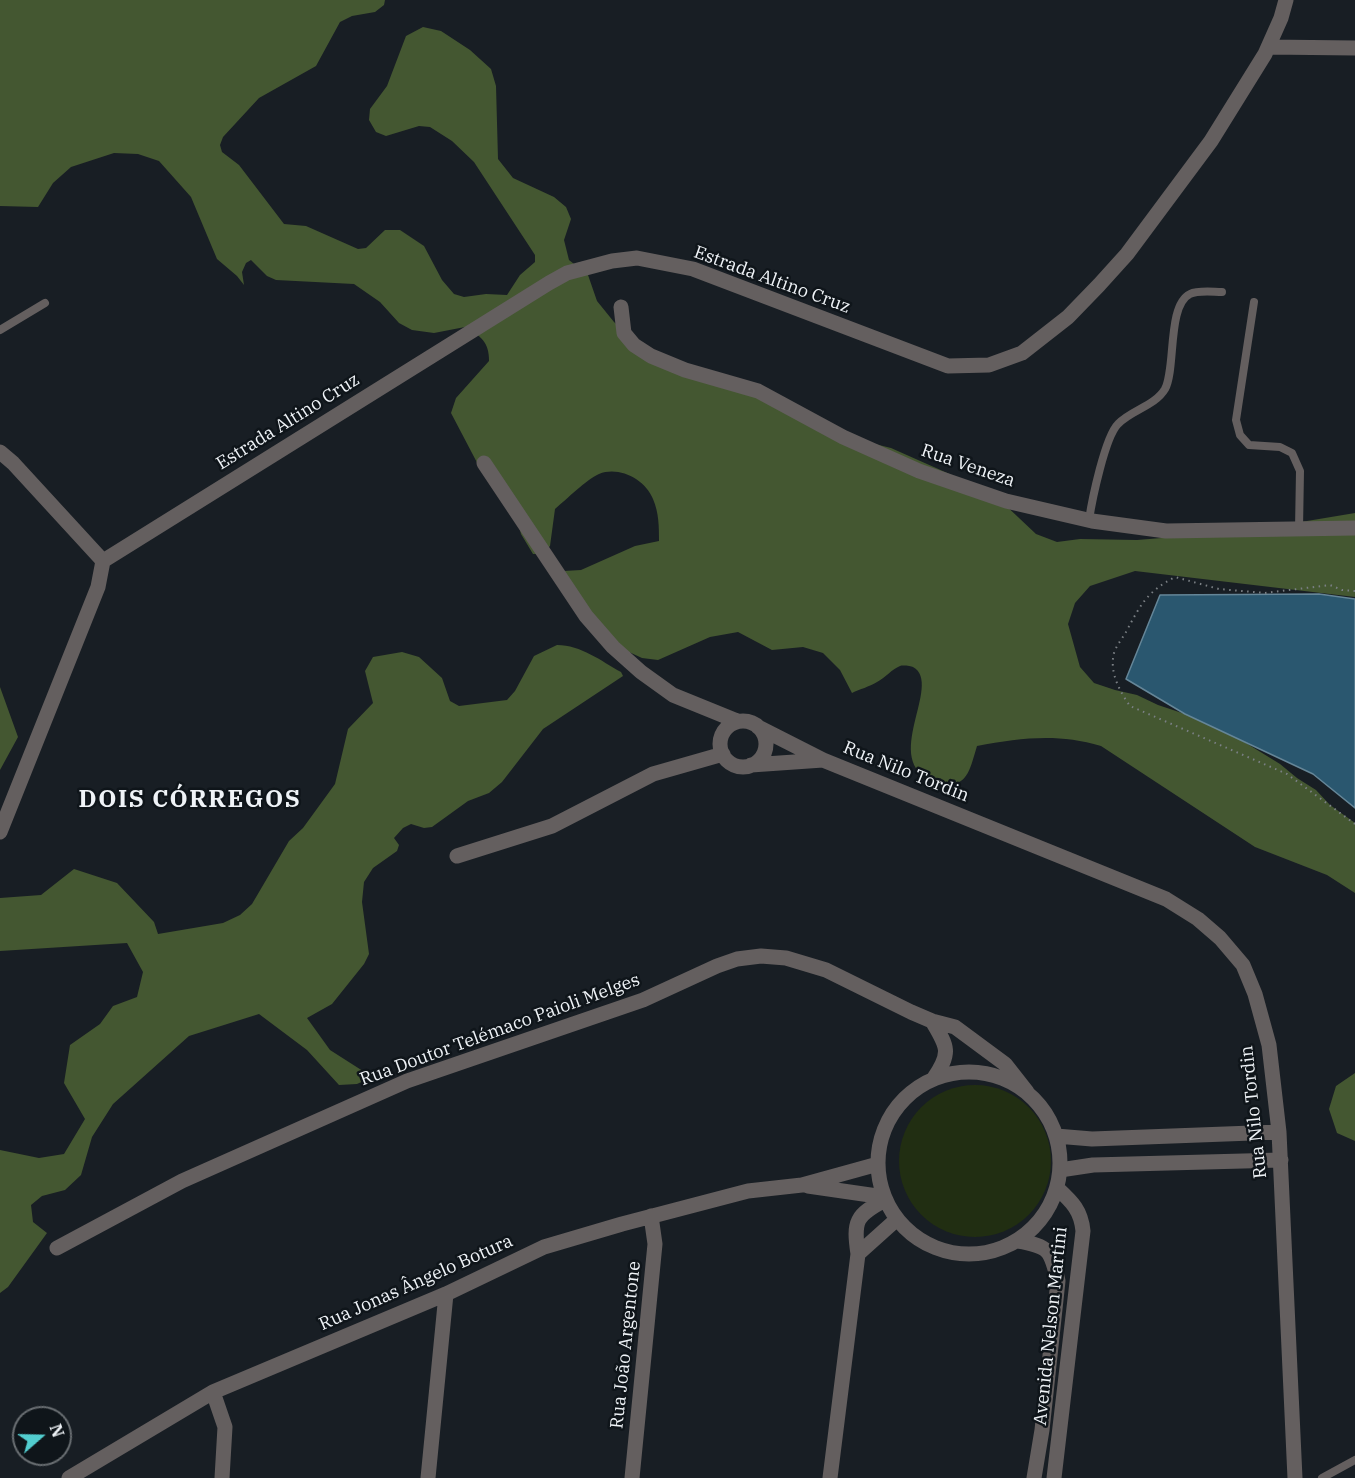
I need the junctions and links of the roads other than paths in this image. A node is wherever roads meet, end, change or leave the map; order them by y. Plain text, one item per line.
1 (1286, 0) edge
2 (1268, 47) junction
3 (1355, 48) edge
4 (1222, 292) dead end
5 (1254, 302) dead end
6 (45, 303) dead end
7 (621, 307) dead end
8 (0, 330) edge
9 (0, 452) edge
10 (484, 463) dead end
11 (1089, 520) junction
12 (1299, 528) junction
13 (1355, 528) edge
14 (103, 561) junction
15 (737, 721) junction
16 (758, 727) junction
17 (723, 754) junction
18 (823, 760) junction
19 (752, 765) junction
20 (0, 832) edge
21 (457, 856) dead end
22 (932, 1021) junction
23 (934, 1078) junction
24 (1027, 1092) junction
25 (1279, 1132) junction
26 (1056, 1136) junction
27 (1281, 1160) junction
28 (878, 1164) junction
29 (1060, 1170) junction
30 (802, 1185) junction
31 (1057, 1188) junction
32 (885, 1199) junction
33 (651, 1216) junction
34 (897, 1219) junction
35 (1018, 1240) junction
36 (57, 1248) dead end
37 (858, 1254) junction
38 (446, 1294) junction
39 (213, 1392) junction
40 (1355, 1460) edge
41 (69, 1478) edge
42 (222, 1478) edge
43 (428, 1478) edge
44 (632, 1478) edge
45 (830, 1478) edge
46 (1034, 1478) edge
47 (1054, 1478) edge
48 (1295, 1478) edge
49 (1322, 1478) edge

1 - 2 street, Estrada Altino Cruz
2 - 3 street
2 - 14 street, Estrada Altino Cruz
4 - 11 lane
5 - 12 lane
6 - 8 lane
7 - 11 street, Rua Veneza
9 - 14 street
10 - 15 street
11 - 12 street, Rua Veneza
12 - 13 street, Rua Veneza
14 - 20 street
15 - 16 street
15 - 17 street
16 - 18 street, Rua Nilo Tordin
16 - 19 street
17 - 19 street
17 - 21 street
18 - 19 street, Rua Nilo Tordin
18 - 25 street, Rua Nilo Tordin
22 - 23 street
22 - 24 street, Rua Doutor Telémaco Paioli Melges
22 - 36 street, Rua Doutor Telémaco Paioli Melges
23 - 24 street
23 - 28 street
24 - 26 street
25 - 26 street
25 - 27 street, Rua Nilo Tordin
26 - 29 street
27 - 29 street
27 - 48 street, Rua Nilo Tordin
28 - 30 street, Rua Jonas Ângelo Botura
28 - 32 street
29 - 31 street
30 - 32 street, Rua Jonas Ângelo Botura
30 - 33 street, Rua Jonas Ângelo Botura
31 - 35 street
31 - 47 street, Avenida Nelson Martini
32 - 34 street
32 - 37 street
33 - 38 street, Rua Jonas Ângelo Botura
33 - 44 street, Rua João Argentone
34 - 35 street
34 - 37 street
35 - 46 street, Avenida Nelson Martini
37 - 45 street
38 - 39 street, Rua Jonas Ângelo Botura
38 - 43 street
39 - 41 street, Rua Jonas Ângelo Botura
39 - 42 street
40 - 49 lane

